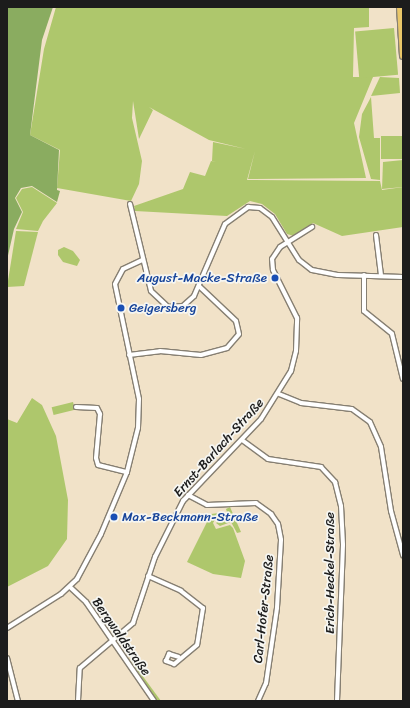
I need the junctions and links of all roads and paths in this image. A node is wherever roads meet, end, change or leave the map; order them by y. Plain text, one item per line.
1 (400, 7) edge
2 (403, 56) edge
3 (130, 204) dead end
4 (312, 227) dead end
5 (376, 236) dead end
6 (287, 243) junction
7 (142, 260) junction
8 (364, 275) junction
9 (381, 275) junction
10 (394, 276) junction
11 (403, 276) edge
12 (403, 281) edge
13 (199, 286) junction
14 (130, 355) junction
15 (403, 378) edge
16 (279, 394) junction
17 (76, 407) dead end
18 (242, 440) junction
19 (127, 472) junction
20 (188, 495) junction
21 (403, 555) edge
22 (148, 576) junction
23 (70, 587) junction
24 (7, 628) edge
25 (113, 642) junction
26 (179, 657) dead end
27 (7, 658) edge
28 (18, 701) edge
29 (78, 701) edge
30 (154, 701) edge
31 (258, 701) edge
32 (337, 701) edge

1 - 2 main road
3 - 7 street
4 - 6 street
5 - 9 street
6 - 8 street
6 - 13 street
6 - 16 street, Ernst-Barlach-Straße
7 - 13 street
7 - 14 street
8 - 9 street
8 - 15 street
9 - 10 street
10 - 11 street
10 - 12 street
13 - 14 street
14 - 19 street
16 - 18 street, Ernst-Barlach-Straße
16 - 21 street
17 - 19 street
18 - 20 street, Ernst-Barlach-Straße
18 - 32 street, Erich-Heckel-Straße
19 - 23 street
20 - 22 street, Ernst-Barlach-Straße
20 - 31 street, Carl-Hofer-Straße
22 - 25 street, Ernst-Barlach-Straße
22 - 26 street
23 - 24 street
23 - 25 street, Bergwaldstraße
25 - 29 street, Ernst-Barlach-Straße
25 - 30 street, Bergwaldstraße
27 - 28 street

